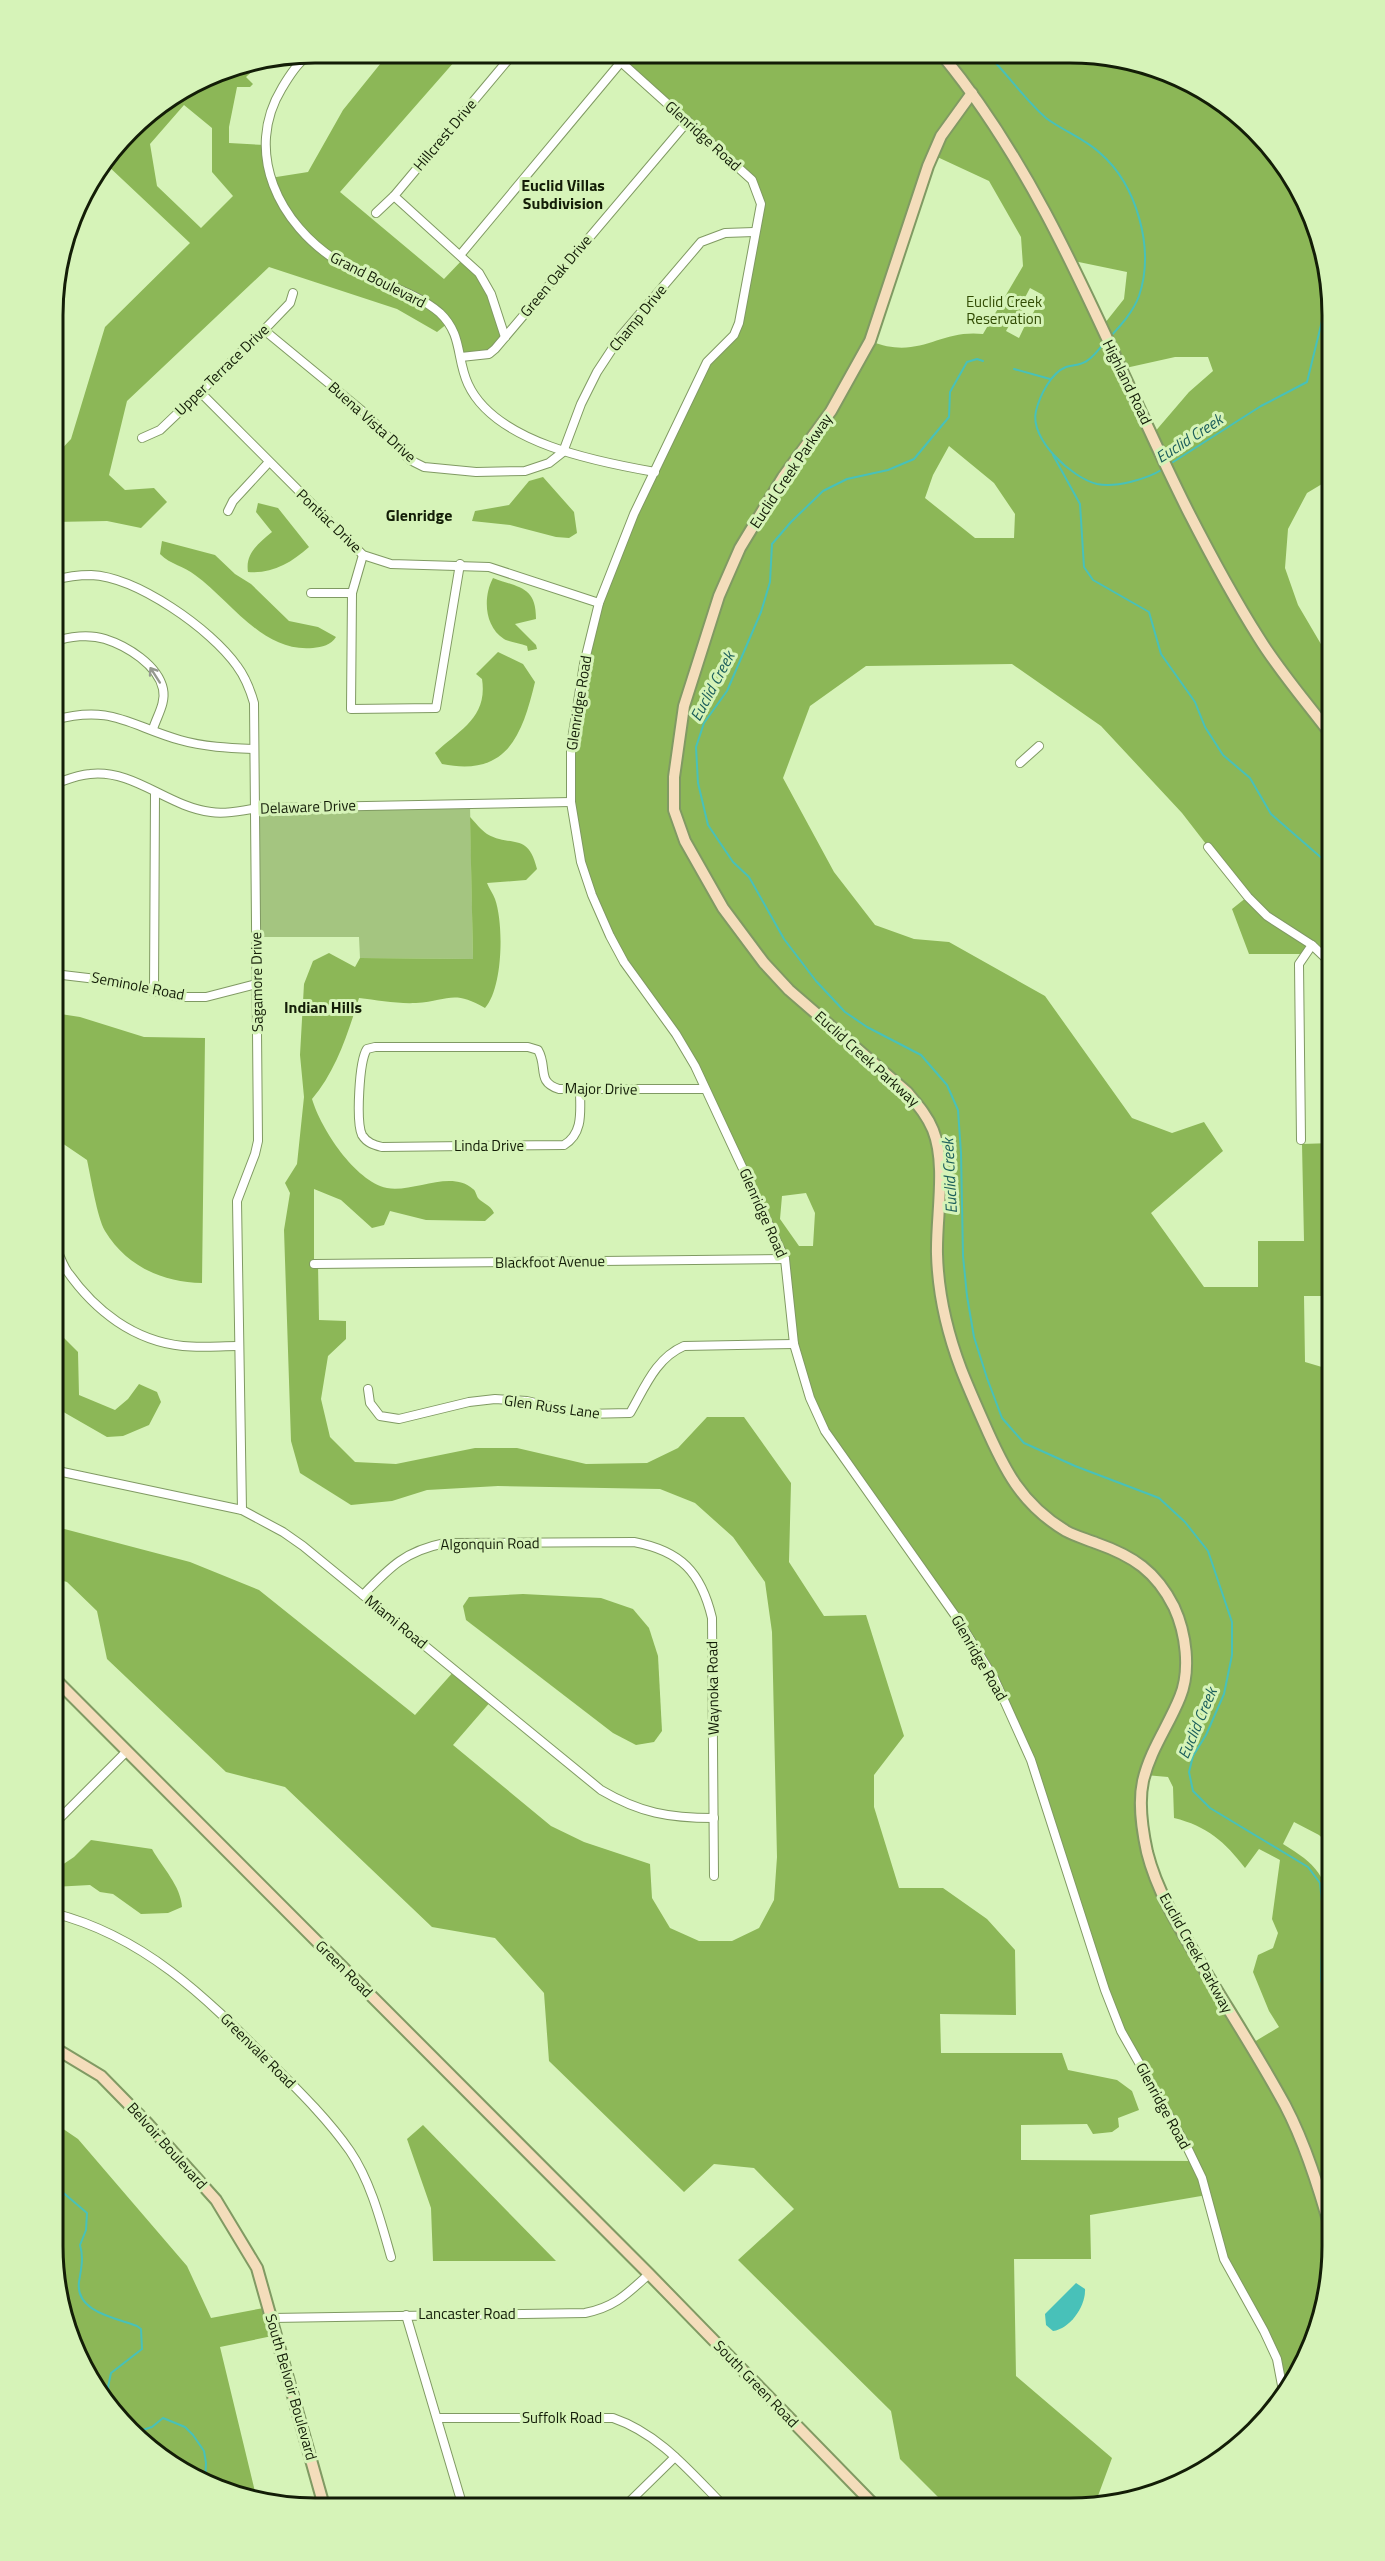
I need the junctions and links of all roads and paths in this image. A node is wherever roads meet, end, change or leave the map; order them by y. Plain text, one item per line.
1 (505, 63) edge
2 (616, 63) edge
3 (625, 63) edge
4 (948, 63) edge
5 (299, 64) edge
6 (972, 93) junction
7 (688, 121) junction
8 (394, 196) junction
9 (376, 213) dead end
10 (754, 232) junction
11 (460, 254) junction
12 (293, 293) dead end
13 (264, 330) junction
14 (504, 337) junction
15 (461, 357) junction
16 (200, 392) junction
17 (142, 438) dead end
18 (563, 452) junction
19 (269, 462) junction
20 (655, 472) junction
21 (228, 511) dead end
22 (363, 555) junction
23 (460, 564) junction
24 (63, 579) edge
25 (310, 593) dead end
26 (352, 593) junction
27 (599, 603) junction
28 (63, 640) edge
29 (63, 717) edge
30 (1322, 723) edge
31 (153, 729) junction
32 (1039, 746) dead end
33 (254, 749) junction
34 (1020, 763) dead end
35 (63, 781) edge
36 (154, 792) junction
37 (571, 802) junction
38 (255, 808) junction
39 (1208, 847) dead end
40 (1312, 945) junction
41 (1322, 954) edge
42 (63, 975) edge
43 (256, 984) junction
44 (154, 992) junction
45 (704, 1089) junction
46 (580, 1090) junction
47 (360, 1129) joint
48 (1301, 1140) dead end
49 (785, 1259) junction
50 (63, 1262) edge
51 (314, 1264) dead end
52 (794, 1344) junction
53 (238, 1346) junction
54 (368, 1389) dead end
55 (63, 1472) edge
56 (242, 1510) junction
57 (634, 1542) joint
58 (363, 1595) junction
59 (63, 1687) edge
60 (126, 1752) junction
61 (63, 1815) edge
62 (714, 1818) junction
63 (714, 1876) dead end
64 (63, 1916) edge
65 (63, 2053) edge
66 (1322, 2204) edge
67 (391, 2258) dead end
68 (634, 2261) joint
69 (257, 2268) joint
70 (649, 2274) junction
71 (406, 2315) junction
72 (272, 2318) junction
73 (1281, 2384) edge
74 (438, 2418) junction
75 (675, 2457) junction
76 (322, 2498) edge
77 (460, 2498) edge
78 (633, 2498) edge
79 (715, 2498) edge
80 (867, 2498) edge

1 - 8 street, Hillcrest Drive
2 - 11 street
3 - 7 street, Glenridge Road
4 - 6 street, Highland Road
5 - 15 street, Grand Boulevard
6 - 30 street, Highland Road
6 - 66 street, Euclid Creek Parkway
7 - 10 street, Glenridge Road
7 - 14 street, Green Oak Drive
8 - 9 street, Hillcrest Drive
8 - 11 street
10 - 18 street, Champ Drive
10 - 20 street, Glenridge Road
11 - 14 street
12 - 13 street, Upper Terrace Drive
13 - 16 street, Upper Terrace Drive
13 - 18 street, Buena Vista Drive
14 - 15 street, Green Oak Drive
15 - 18 street, Grand Boulevard
16 - 17 street, Upper Terrace Drive
16 - 19 street, Pontiac Drive
18 - 20 street, Grand Boulevard
19 - 21 street
19 - 22 street, Pontiac Drive
20 - 27 street, Glenridge Road
22 - 23 street, Pontiac Drive
22 - 26 street
23 - 26 street
23 - 27 street, Pontiac Drive
24 - 33 street, Sagamore Drive
25 - 26 street
27 - 37 street, Glenridge Road
31 -> 28 street
29 - 31 street
31 - 33 street
32 - 34 street
33 - 38 street, Sagamore Drive
35 - 36 street, Delaware Drive
36 - 38 street, Delaware Drive
36 - 44 street
37 - 38 street, Delaware Drive
37 - 45 street, Glenridge Road
38 - 43 street, Sagamore Drive
39 - 40 street
40 - 41 street
40 - 48 street
42 - 44 street, Seminole Road
43 - 44 street, Seminole Road
43 - 53 street, Sagamore Drive
45 - 46 street, Major Drive
45 - 49 street, Glenridge Road
46 - 47 street, Linda Drive
46 - 47 street, Major Drive
49 - 51 street, Blackfoot Avenue
49 - 52 street, Glenridge Road
50 - 53 street
52 - 54 street, Glen Russ Lane
52 - 73 street, Glenridge Road
53 - 56 street, Sagamore Drive
55 - 56 street, Miami Road
56 - 58 street, Miami Road
57 - 58 street, Algonquin Road
57 - 62 street, Waynoka Road
58 - 62 street, Miami Road
59 - 60 street, Green Road
60 - 61 street
60 - 68 street, Green Road
62 - 63 street, Waynoka Road
64 - 67 street, Greenvale Road
65 - 69 street, Belvoir Boulevard
68 - 70 street, South Green Road
69 - 72 street, South Belvoir Boulevard
70 - 71 street, Lancaster Road
70 - 80 street, South Green Road
71 - 72 street, Lancaster Road
71 - 74 street
72 - 76 street, South Belvoir Boulevard
74 - 75 street, Suffolk Road
74 - 77 street
75 - 78 street
75 - 79 street, Suffolk Road

